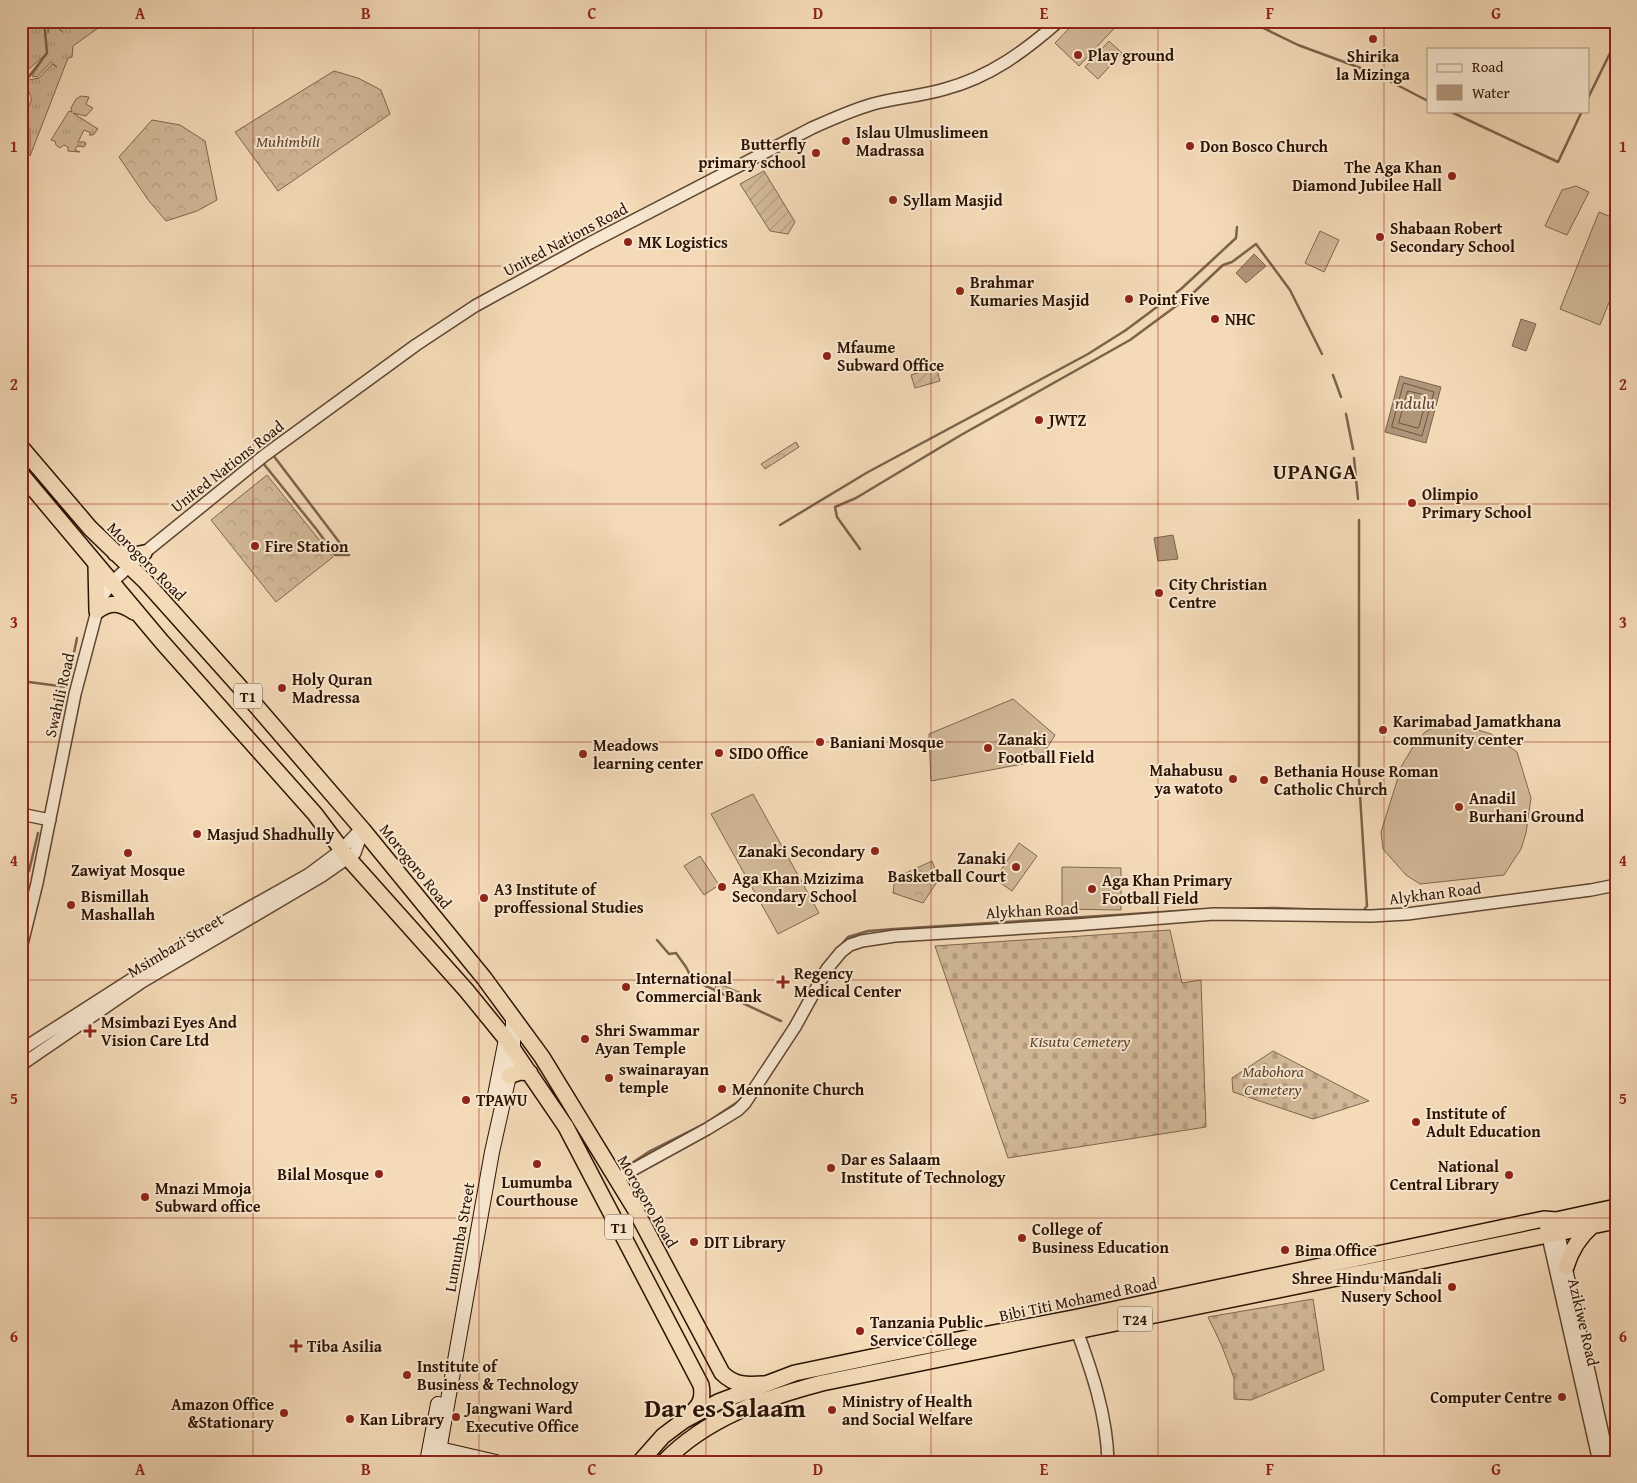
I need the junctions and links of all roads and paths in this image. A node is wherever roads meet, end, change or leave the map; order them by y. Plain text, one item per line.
1 (1059, 21) edge
2 (21, 447) edge
3 (21, 474) edge
4 (144, 552) junction
5 (115, 554) junction
6 (96, 564) junction
7 (130, 566) junction
8 (145, 581) junction
9 (112, 582) junction
10 (97, 611) junction
11 (140, 616) junction
12 (21, 814) edge
13 (50, 820) junction
14 (363, 830) junction
15 (345, 854) junction
16 (1616, 884) edge
17 (21, 948) edge
18 (513, 1019) junction
19 (510, 1044) junction
20 (21, 1050) edge
21 (21, 1065) edge
22 (530, 1073) junction
23 (509, 1076) junction
24 (616, 1179) junction
25 (1616, 1207) edge
26 (1616, 1221) edge
27 (1593, 1225) junction
28 (1551, 1226) junction
29 (1566, 1268) junction
30 (1076, 1325) junction
31 (764, 1384) junction
32 (683, 1421) junction
33 (435, 1452) edge
34 (427, 1462) edge
35 (496, 1462) edge
36 (640, 1462) edge
37 (664, 1462) edge
38 (1108, 1462) edge
39 (1599, 1462) edge
40 (1609, 1462) edge

1 - 4 street, United Nations Road
2 - 5 highway, Morogoro Road / T1
3 - 6 highway, T1
4 - 5 highway
4 - 7 street, United Nations Road
4 - 8 highway
5 - 7 highway, Morogoro Road / T1
6 - 9 highway, T1
6 - 10 highway
7 - 8 highway, Morogoro Road / T1
7 - 9 street, United Nations Road
8 - 14 highway, Morogoro Road / T1
9 - 10 street, Swahili Road
9 - 11 highway, T1
10 - 11 highway
10 - 13 street, Swahili Road
11 - 15 highway, T1
12 - 13 street
13 - 17 street, Swahili Road
14 - 15 street
14 - 18 highway, Morogoro Road / T1
15 - 19 highway, T1
15 - 20 street, Msimbazi Street
15 - 21 street, Msimbazi Street
16 - 24 street, Alykhan Road
18 - 19 main road, Lumumba Street
18 - 24 highway, Morogoro Road / T1
19 - 22 highway, T1
19 - 23 main road, Lumumba Street
19 - 33 main road, Lumumba Street
22 - 23 highway
22 - 32 highway, T1
23 - 33 main road, Lumumba Street
24 - 31 highway, Morogoro Road / T1
25 - 28 highway, Bibi Titi Mohamed Road / T24
26 - 27 highway, Bibi Titi Mohamed Road / T24
27 - 28 highway, Bibi Titi Mohamed Road / T24
27 - 29 highway
28 - 29 street, Azikiwe Road
28 - 30 highway, Bibi Titi Mohamed Road / T24
28 - 39 street, Azikiwe Road
29 - 40 street, Azikiwe Road
30 - 31 highway, Bibi Titi Mohamed Road / T24
30 - 37 highway, Bibi Titi Mohamed Road / T24
30 - 38 street
31 - 32 highway, Bibi Titi Mohamed Road / T24
32 - 36 highway, Bibi Titi Mohamed Road / T24
33 - 34 main road, Lumumba Street
33 - 35 main road

